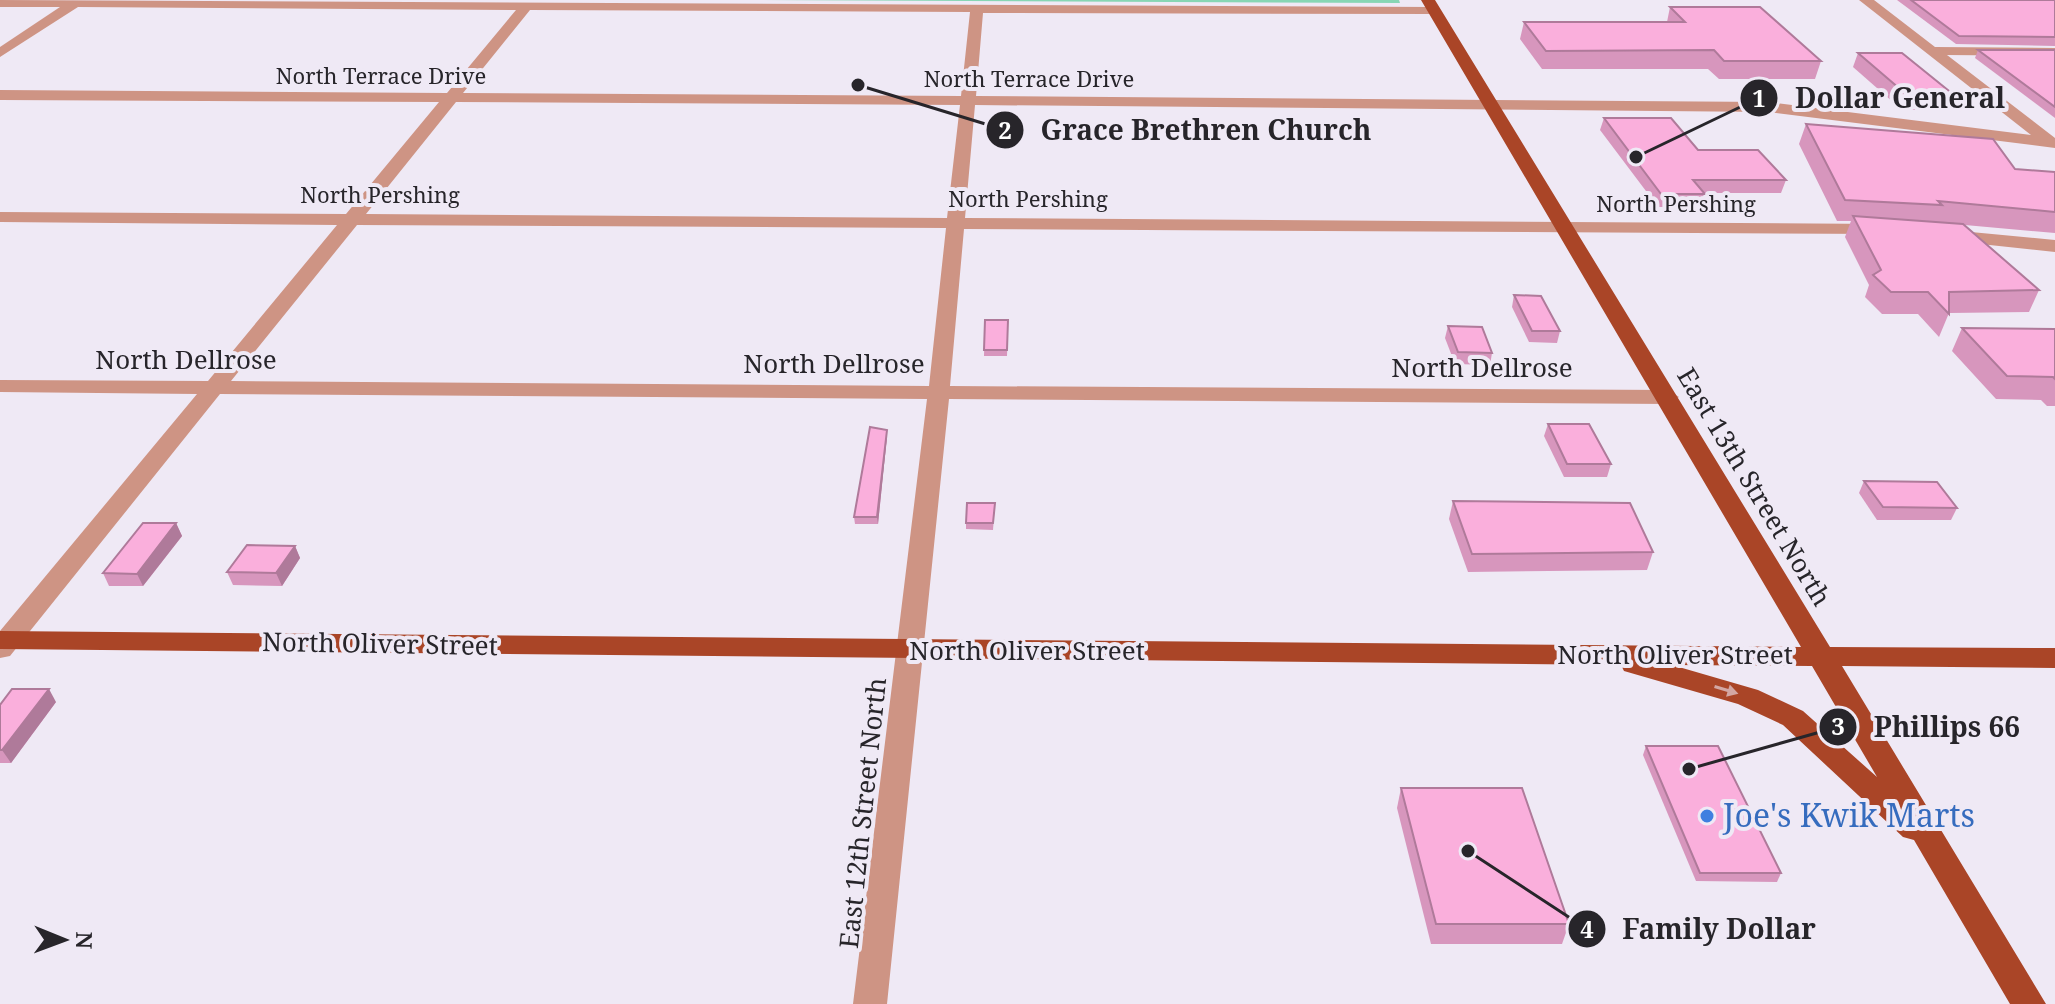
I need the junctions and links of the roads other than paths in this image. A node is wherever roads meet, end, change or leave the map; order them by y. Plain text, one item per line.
1 (1866, 0) edge
2 (0, 3) edge
3 (76, 3) junction
4 (1431, 5) edge
5 (526, 6) junction
6 (977, 8) junction
7 (1934, 51) junction
8 (2055, 52) edge
9 (0, 53) edge
10 (0, 95) edge
11 (450, 98) junction
12 (970, 101) junction
13 (1490, 104) junction
14 (2053, 144) edge
15 (0, 217) edge
16 (351, 219) junction
17 (957, 223) junction
18 (1565, 227) junction
19 (1896, 231) edge
20 (1926, 234) edge
21 (2055, 246) edge
22 (0, 386) edge
23 (212, 388) junction
24 (939, 393) junction
25 (1668, 397) junction
26 (3, 643) edge
27 (910, 650) junction
28 (1597, 655) junction
29 (1823, 656) junction
30 (2055, 658) edge
31 (1937, 850) junction
32 (870, 1004) edge
33 (2029, 1004) edge

1 - 7 street
2 - 3 street
3 - 5 street
3 - 9 street
4 - 6 street
4 - 13 main road, East 13th Street North
5 - 6 street
5 - 11 street
6 - 12 street, East 12th Street North
7 - 8 street
7 - 14 street
10 - 11 street, North Terrace Drive
11 - 12 street, North Terrace Drive
11 - 16 street
12 - 13 street, North Terrace Drive
12 - 17 street, East 12th Street North
13 - 14 street, North Terrace Drive
13 - 18 main road, East 13th Street North
15 - 16 street, North Pershing
16 - 17 street, North Pershing
16 - 23 street
17 - 18 street, North Pershing
17 - 24 street, East 12th Street North
18 - 19 street, North Pershing
18 - 25 main road, East 13th Street North
20 - 21 street
22 - 23 street, North Dellrose
23 - 24 street, North Dellrose
23 - 26 street
24 - 25 street, North Dellrose
24 - 27 street, East 12th Street North
25 - 29 main road, East 13th Street North
26 - 27 main road, North Oliver Street
27 - 28 main road, North Oliver Street
27 - 32 street, East 12th Street North
28 - 29 main road, North Oliver Street
28 -> 31 main road
29 - 30 main road, North Oliver Street
29 - 31 main road, East 13th Street North
31 - 33 main road, East 13th Street North

